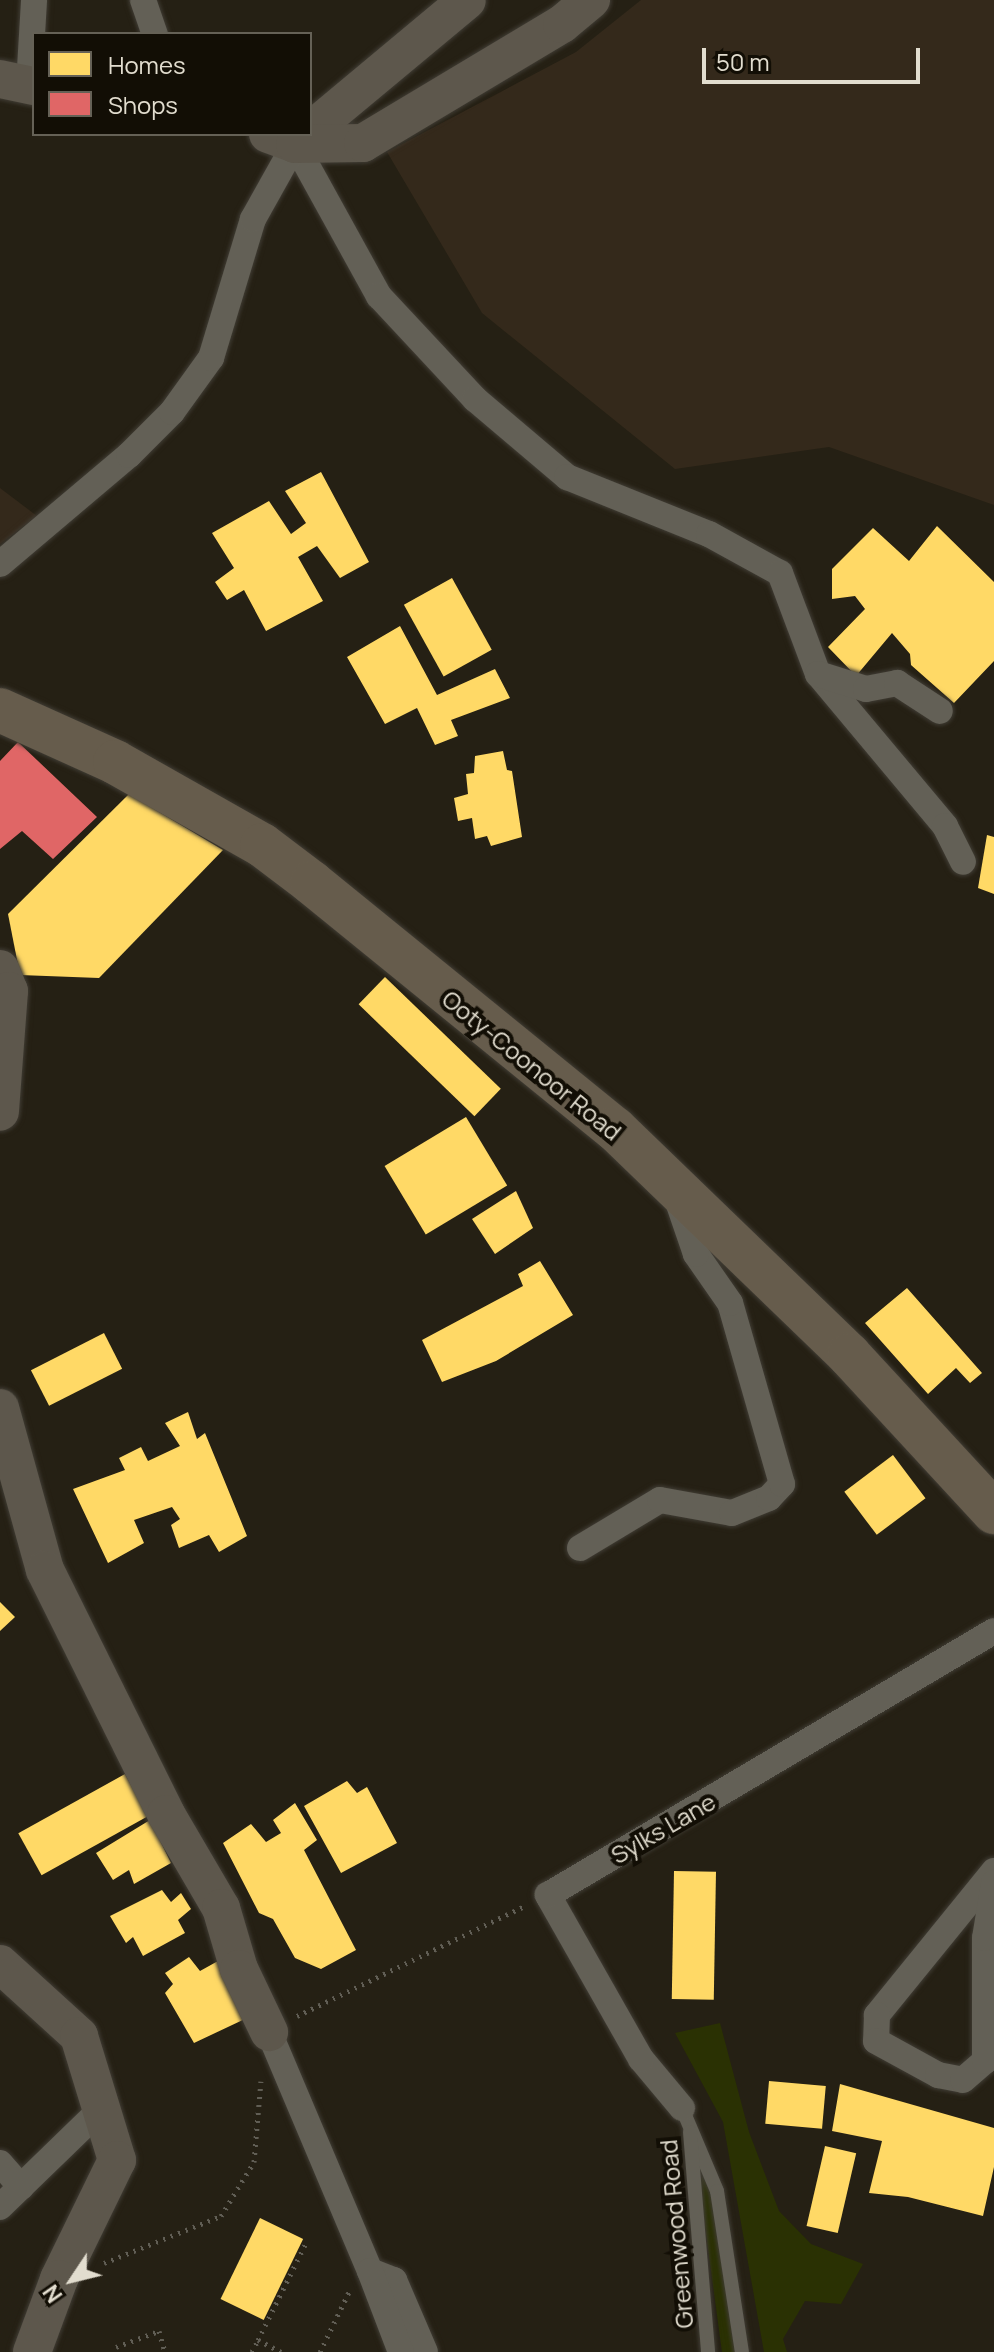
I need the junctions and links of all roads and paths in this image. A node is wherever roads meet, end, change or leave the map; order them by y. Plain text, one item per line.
1 (34, 0) edge
2 (143, 0) edge
3 (467, 0) edge
4 (591, 0) edge
5 (154, 32) edge
6 (21, 83) edge
7 (312, 123) edge
8 (295, 136) edge
9 (0, 564) edge
10 (818, 674) junction
11 (0, 710) edge
12 (940, 711) dead end
13 (963, 862) dead end
14 (0, 969) edge
15 (0, 1112) edge
16 (673, 1189) junction
17 (0, 1408) edge
18 (994, 1512) edge
19 (580, 1548) dead end
20 (994, 1631) edge
21 (994, 1871) edge
22 (994, 1883) edge
23 (0, 1964) edge
24 (269, 2032) joint
25 (101, 2109) junction
26 (686, 2113) junction
27 (0, 2163) edge
28 (21, 2187) junction
29 (0, 2207) edge
30 (307, 2241) dead end
31 (367, 2265) junction
32 (258, 2340) junction
33 (116, 2347) dead end
34 (32, 2352) edge
35 (165, 2352) edge
36 (252, 2352) edge
37 (281, 2352) edge
38 (320, 2352) edge
39 (401, 2352) edge
40 (425, 2352) edge
41 (708, 2352) edge
42 (742, 2352) edge

1 - 6 street
2 - 5 street
3 - 7 street
4 - 8 street
8 - 9 street
8 - 10 street
10 - 12 street
10 - 13 street
11 - 16 highway, Ooty-Coonoor Road
14 - 15 street
16 - 18 highway, Ooty-Coonoor Road
16 - 19 street
17 - 24 street
20 - 26 street, Sylks Lane
21 - 22 street
23 - 25 street
24 - 31 street
25 - 28 street
25 - 34 street
26 - 41 lane, Greenwood Road
26 - 42 lane
27 - 28 street
28 - 29 street
30 - 32 path
31 - 38 path
31 - 39 street
31 - 40 street
32 - 36 path
32 - 37 path
33 - 35 path

